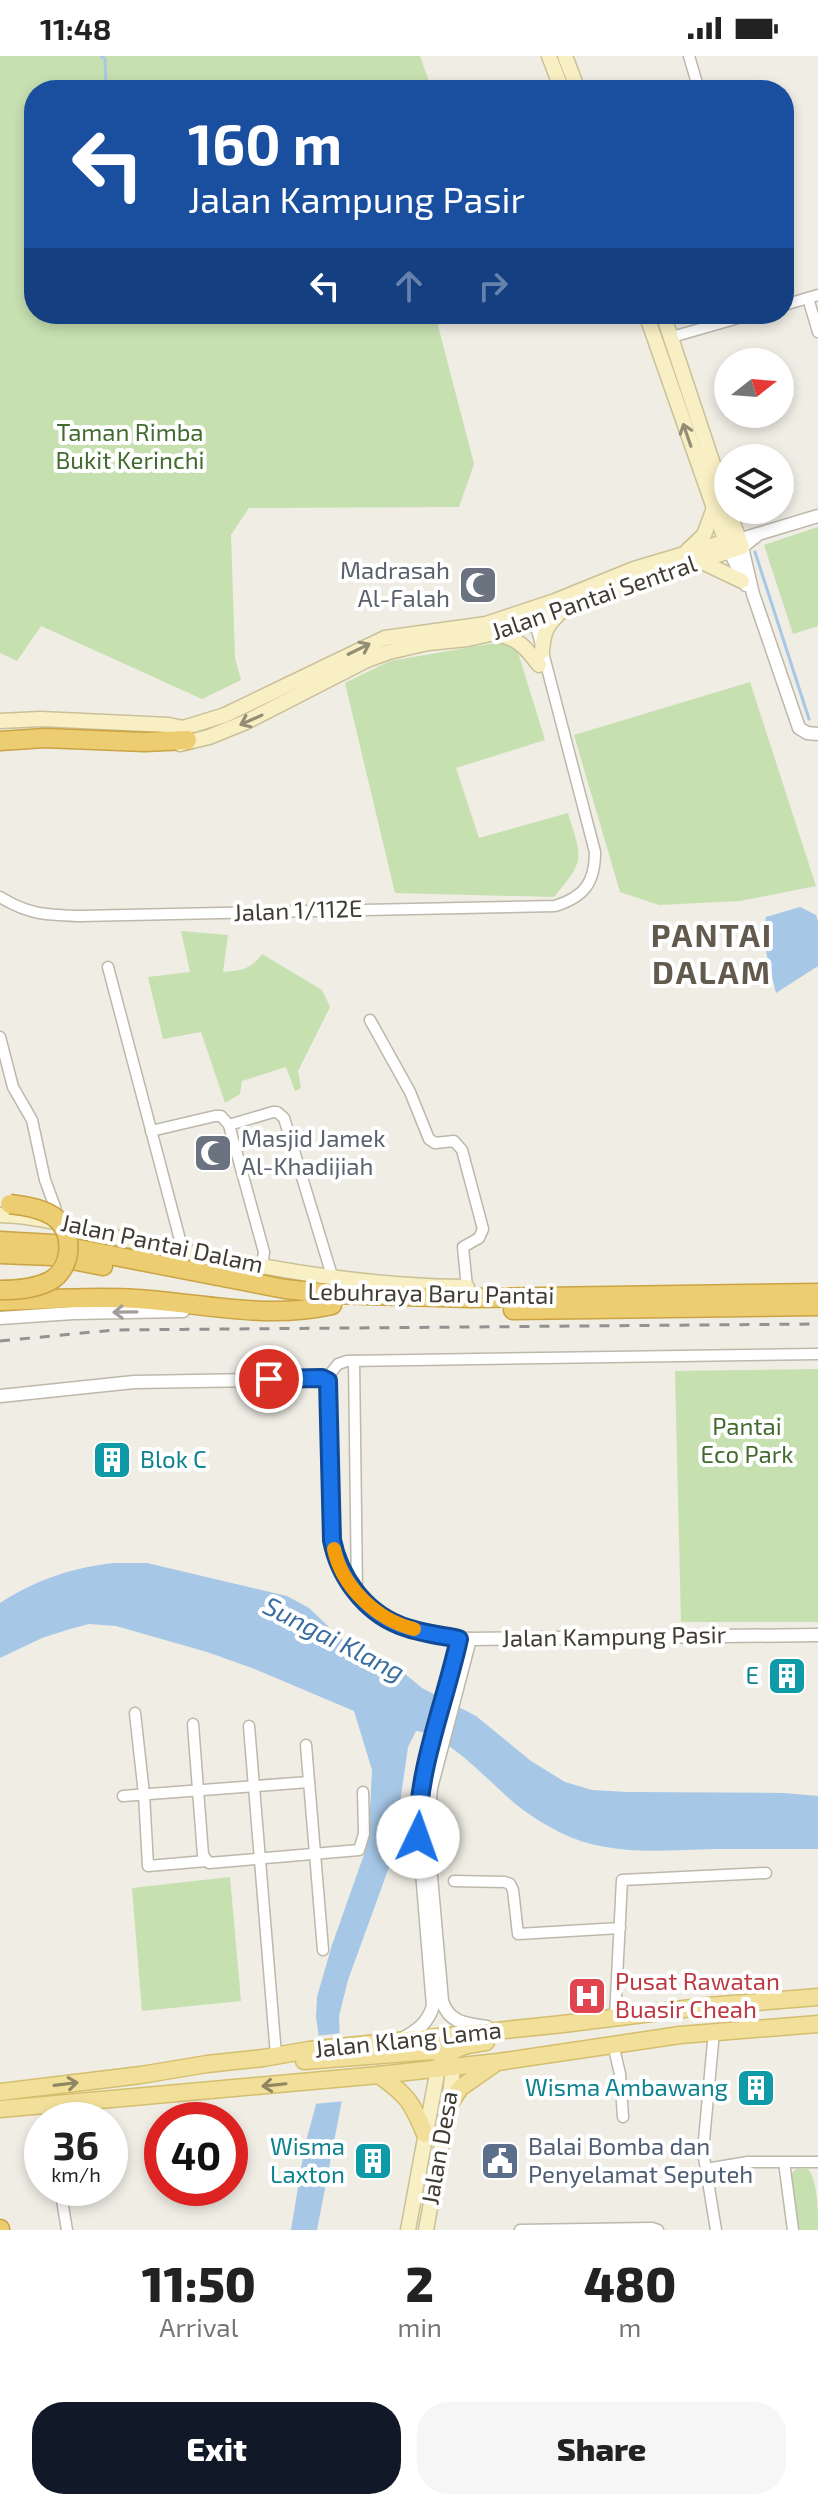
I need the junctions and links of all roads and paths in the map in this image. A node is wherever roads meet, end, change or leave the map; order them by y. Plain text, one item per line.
1 (549, 56) edge
2 (565, 56) edge
3 (689, 56) edge
4 (558, 80) edge
5 (574, 80) edge
6 (696, 80) edge
7 (813, 297) edge
8 (650, 324) edge
9 (667, 324) edge
10 (717, 324) edge
11 (818, 332) edge
12 (672, 337) junction
13 (714, 479) edge
14 (714, 486) edge
15 (818, 516) edge
16 (714, 521) edge
17 (728, 524) edge
18 (734, 545) junction
19 (684, 554) junction
20 (700, 561) junction
21 (742, 581) junction
22 (753, 594) junction
23 (564, 610) junction
24 (529, 617) junction
25 (491, 635) junction
26 (387, 645) junction
27 (541, 658) junction
28 (293, 682) junction
29 (300, 697) junction
30 (0, 721) edge
31 (0, 730) edge
32 (185, 734) junction
33 (818, 734) edge
34 (0, 741) edge
35 (0, 748) edge
36 (0, 897) edge
37 (0, 908) edge
38 (17, 908) junction
39 (108, 967) dead end
40 (370, 1020) dead end
41 (0, 1037) edge
42 (229, 1125) junction
43 (151, 1131) junction
44 (0, 1203) edge
45 (0, 1215) edge
46 (57, 1220) junction
47 (0, 1241) edge
48 (183, 1251) junction
49 (0, 1254) edge
50 (262, 1266) junction
51 (333, 1279) junction
52 (467, 1287) junction
53 (0, 1290) edge
54 (818, 1293) edge
55 (595, 1297) junction
56 (0, 1301) edge
57 (332, 1305) junction
58 (818, 1306) edge
59 (231, 1310) junction
60 (0, 1318) edge
61 (818, 1354) edge
62 (354, 1361) junction
63 (326, 1379) junction
64 (0, 1396) edge
65 (357, 1591) junction
66 (818, 1635) edge
67 (465, 1639) junction
68 (135, 1713) dead end
69 (193, 1724) dead end
70 (249, 1726) dead end
71 (306, 1745) dead end
72 (309, 1782) junction
73 (254, 1785) junction
74 (427, 1786) junction
75 (198, 1790) junction
76 (363, 1792) dead end
77 (144, 1794) junction
78 (123, 1796) dead end
79 (315, 1855) junction
80 (260, 1859) junction
81 (206, 1861) junction
82 (766, 1873) dead end
83 (454, 1881) dead end
84 (620, 1928) junction
85 (323, 1950) dead end
86 (818, 1997) edge
87 (615, 2017) junction
88 (563, 2024) junction
89 (818, 2024) edge
90 (501, 2030) junction
91 (714, 2031) junction
92 (399, 2040) junction
93 (613, 2044) junction
94 (466, 2045) junction
95 (575, 2051) junction
96 (347, 2052) junction
97 (270, 2056) junction
98 (498, 2062) junction
99 (446, 2063) junction
100 (379, 2075) junction
101 (0, 2092) edge
102 (128, 2103) edge
103 (449, 2105) junction
104 (0, 2109) edge
105 (24, 2111) edge
106 (623, 2117) dead end
107 (425, 2134) junction
108 (784, 2162) junction
109 (818, 2163) edge
110 (706, 2169) junction
111 (63, 2206) edge
112 (67, 2230) edge
113 (408, 2230) edge
114 (426, 2230) edge
115 (437, 2230) edge
116 (520, 2230) edge
117 (658, 2230) edge
118 (716, 2230) edge
119 (793, 2230) edge

1 - 4 main road
2 - 5 main road
3 - 6 street
7 - 11 street
14 -> 8 main road
9 - 12 main road
10 - 12 street
12 - 13 main road
15 - 18 street
16 - 19 main road
17 - 18 main road
18 - 19 main road, Jalan Pantai Sentral
18 - 20 main road, Jalan Pantai Sentral
18 - 21 street
18 - 22 street
19 - 24 main road, Jalan Pantai Sentral
20 - 21 main road
20 - 23 main road, Jalan Pantai Sentral
21 - 22 street
22 - 33 street
23 - 24 main road, Jalan Pantai Sentral
23 - 27 main road
24 - 25 main road, Jalan Pantai Sentral
24 - 26 main road, Jalan Pantai Sentral
24 - 27 street
25 - 26 main road, Jalan Pantai Sentral
25 - 27 main road
28 -> 26 main road, Jalan Pantai Sentral
26 - 29 main road, Jalan Pantai Sentral
27 - 38 street, Jalan 1/112E
28 - 29 main road
28 - 32 main road, Jalan Pantai Sentral
29 -> 32 main road, Jalan Pantai Sentral
30 - 32 main road, Jalan Pantai Sentral
31 - 32 highway
32 - 34 highway
32 - 35 main road, Jalan Pantai Sentral
36 - 38 street, Jalan 1/112E
37 - 38 street
39 - 43 street
40 - 52 street
41 - 46 street
42 - 43 street
42 - 50 street
42 - 51 street
43 - 48 street
44 - 53 highway, bridge
45 - 46 main road, Jalan Pantai Dalam
46 - 48 main road, Jalan Pantai Dalam
47 - 55 highway, Lebuhraya Baru Pantai
48 - 50 main road, Jalan Pantai Dalam
49 - 57 highway, Lebuhraya Baru Pantai
50 - 51 main road, Jalan Pantai Dalam
51 - 52 main road, Jalan Pantai Dalam
52 - 55 highway
54 - 55 highway, Lebuhraya Baru Pantai
56 - 59 highway
57 - 58 highway, Lebuhraya Baru Pantai
57 - 59 highway
59 -> 60 street
61 - 62 street
62 - 63 street
62 - 65 street
63 - 64 street
63 - 65 street, Jalan Kampung Pasir
65 - 67 street, Jalan Kampung Pasir
66 - 67 street, Jalan Kampung Pasir
67 - 74 street
68 - 77 street
69 - 75 street
70 - 73 street
71 - 72 street
72 - 73 street
72 - 79 street
73 - 75 street
73 - 80 street
74 - 90 street
74 - 92 street
75 - 77 street
75 - 81 street
76 - 79 street
77 - 78 street
77 - 81 street
79 - 80 street
79 - 85 street
80 - 81 street
80 - 97 street
82 - 84 street
83 - 84 street
84 - 87 street
86 - 87 main road, Jalan Klang Lama
87 - 88 main road, Jalan Klang Lama
88 - 90 main road, Jalan Klang Lama
88 - 94 main road
89 - 91 main road, Jalan Klang Lama
90 - 92 main road, Jalan Klang Lama
91 - 93 main road, Jalan Klang Lama
91 - 110 street
92 - 96 main road, Jalan Klang Lama
93 - 95 main road, Jalan Klang Lama
93 - 106 street
94 - 95 main road
94 - 99 main road
95 - 98 main road, Jalan Klang Lama
96 - 97 main road
96 - 99 main road
101 -> 97 main road
98 - 99 main road, Jalan Klang Lama
98 - 103 main road
99 - 100 main road, Jalan Klang Lama
99 - 103 main road, Jalan Desa
99 - 107 main road, Jalan Desa
100 -> 102 main road, Jalan Klang Lama
100 - 107 main road
103 - 114 main road, Jalan Desa
104 - 105 main road, Jalan Klang Lama
107 - 113 main road, Jalan Desa
108 - 109 street
108 - 110 street
108 - 119 street
110 - 118 street
111 - 112 street
114 - 115 street
116 - 117 street

